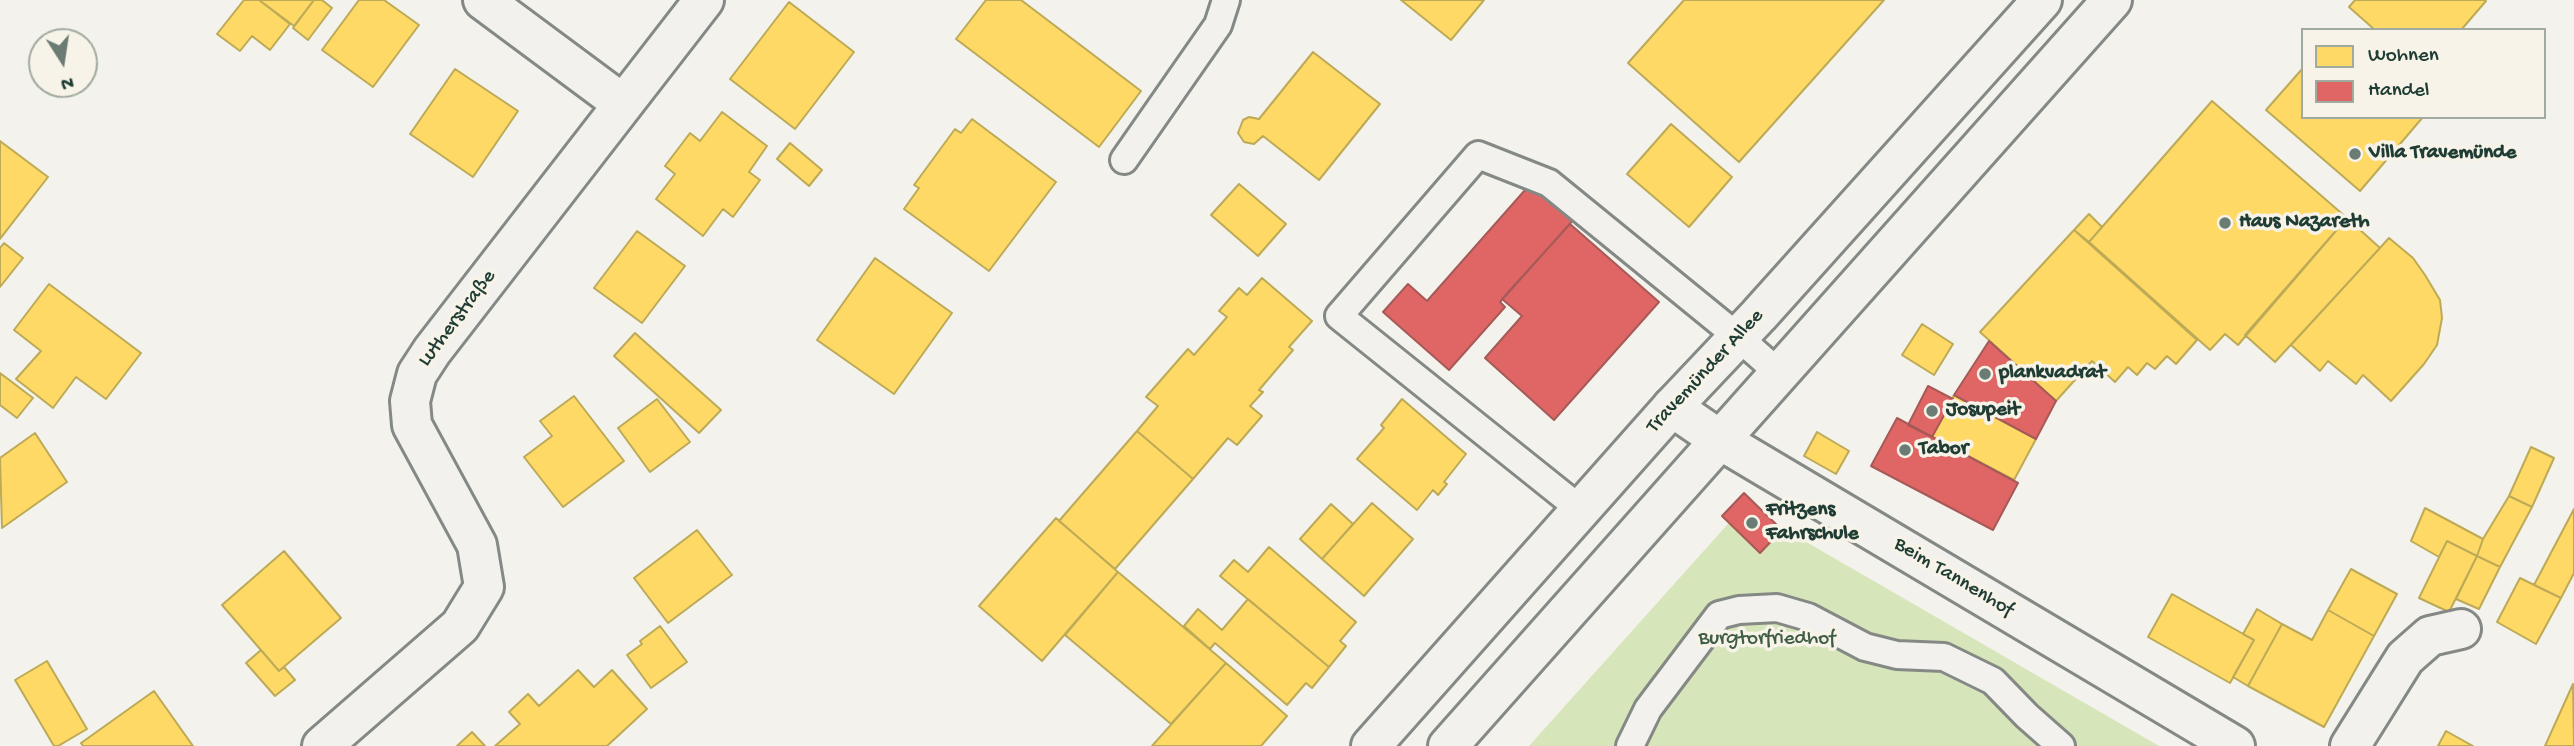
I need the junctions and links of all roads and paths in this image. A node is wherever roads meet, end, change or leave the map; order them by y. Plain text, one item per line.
1 (483, 0) edge
2 (704, 0) edge
3 (1226, 0) edge
4 (2042, 0) edge
5 (2112, 0) edge
6 (623, 104) junction
7 (1124, 160) dead end
8 (1738, 337) junction
9 (1780, 374) junction
10 (1672, 407) junction
11 (1720, 440) junction
12 (1580, 509) junction
13 (2461, 629) dead end
14 (322, 746) edge
15 (1371, 746) edge
16 (1448, 746) edge
17 (1630, 746) edge
18 (2061, 746) edge
19 (2235, 746) edge
20 (2350, 746) edge

1 - 6 main road
2 - 6 main road, Lutherstraße
3 - 7 lane
4 - 8 main road, Travemünder Allee
5 - 9 main road
6 - 14 main road, Lutherstraße
8 - 9 lane
8 - 10 main road, Travemünder Allee
8 - 12 lane
9 - 11 main road
10 - 11 main road, Beim Tannenhof
10 - 12 main road, Travemünder Allee
11 - 16 main road
11 - 19 main road, Beim Tannenhof
12 - 15 main road, Travemünder Allee
13 - 20 main road
17 - 18 lane

